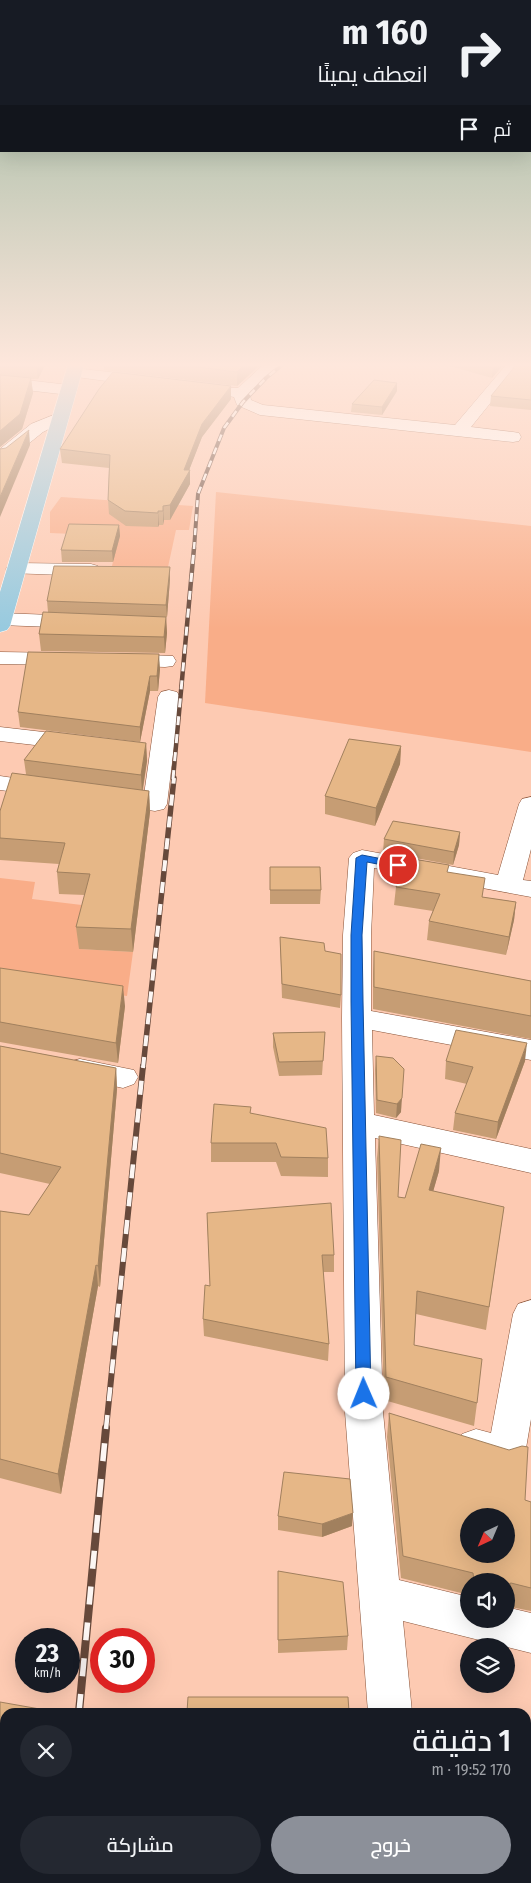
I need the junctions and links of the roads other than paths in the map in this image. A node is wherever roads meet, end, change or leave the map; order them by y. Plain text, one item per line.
1 (50, 453) edge
2 (16, 569) junction
3 (114, 570) edge
4 (1, 621) edge
5 (100, 623) edge
6 (0, 658) edge
7 (165, 661) dead end
8 (168, 697) dead end
9 (0, 734) edge
10 (95, 745) edge
11 (0, 783) edge
12 (531, 804) edge
13 (520, 887) edge
14 (357, 1018) junction
15 (531, 1050) edge
16 (57, 1065) edge
17 (123, 1077) dead end
18 (359, 1123) junction
19 (531, 1162) edge
20 (531, 1314) edge
21 (364, 1412) junction
22 (402, 1424) edge
23 (440, 1435) edge
24 (379, 1595) junction
25 (460, 1615) edge
26 (511, 1628) edge
27 (531, 1633) edge
28 (390, 1708) edge

1 - 2 main road
2 - 3 street
2 - 4 main road
4 - 5 street
6 - 7 street
8 - 11 street
9 - 10 street
12 - 13 street
13 - 14 street
14 - 15 street
14 - 18 street
16 - 17 street
18 - 19 street
18 - 21 street
20 - 23 street
21 - 22 street
21 - 24 street
24 - 25 street
24 - 28 street
26 - 27 street

